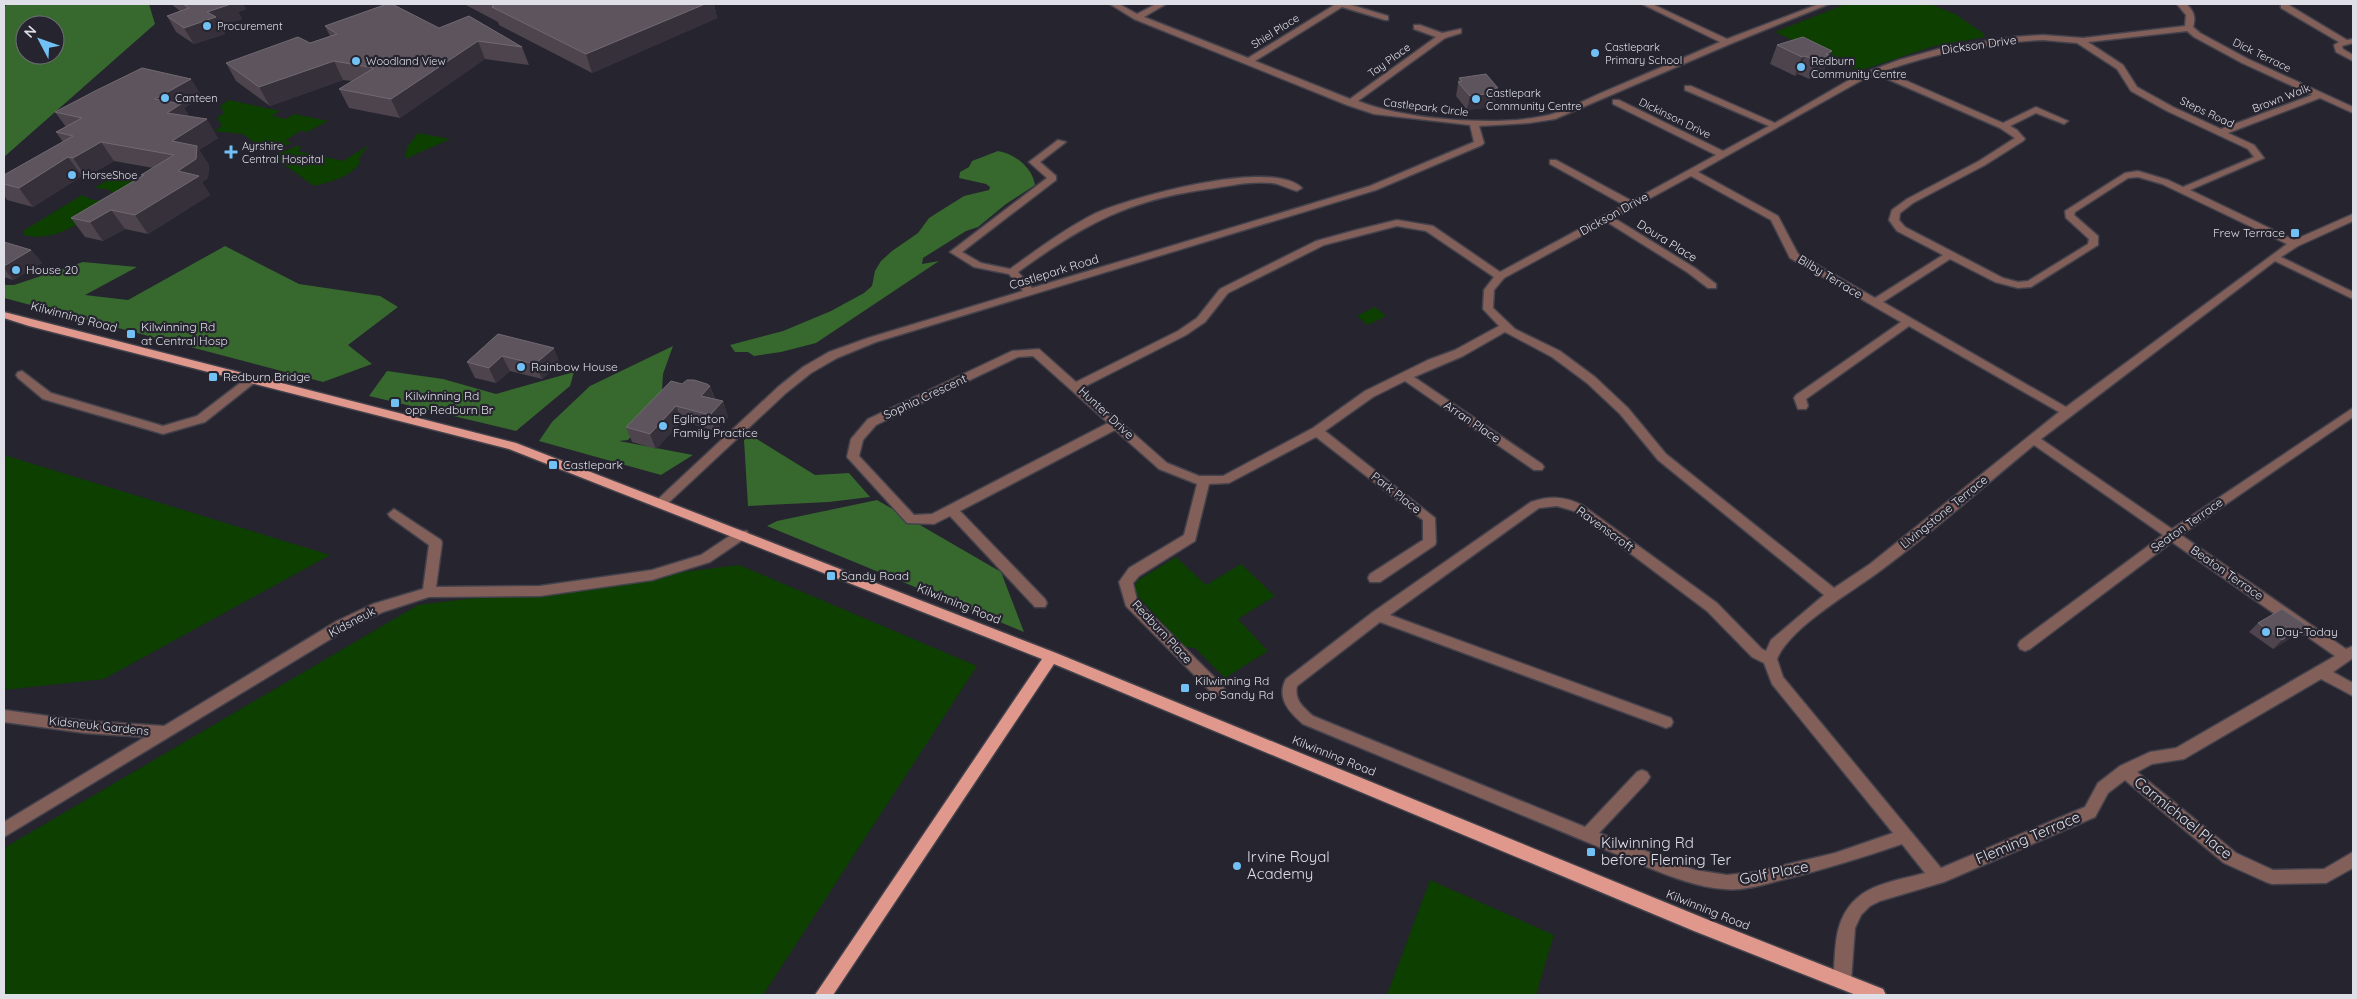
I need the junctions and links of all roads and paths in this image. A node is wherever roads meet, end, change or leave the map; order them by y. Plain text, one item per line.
1 (1114, 4) edge
2 (1162, 4) edge
3 (1341, 4) edge
4 (1646, 4) edge
5 (1824, 4) edge
6 (2181, 4) edge
7 (2284, 6) dead end
8 (1136, 17) junction
9 (1385, 18) dead end
10 (1418, 27) dead end
11 (2189, 28) junction
12 (1458, 31) dead end
13 (1442, 36) junction
14 (2079, 40) junction
15 (2349, 41) edge
16 (1727, 42) junction
17 (2353, 59) edge
18 (1247, 62) junction
19 (1876, 71) junction
20 (1688, 88) dead end
21 (2320, 95) junction
22 (1616, 102) dead end
23 (1350, 103) junction
24 (2353, 110) edge
25 (2064, 121) dead end
26 (1474, 124) junction
27 (1775, 126) junction
28 (2003, 126) junction
29 (2222, 132) junction
30 (1061, 142) dead end
31 (1722, 155) junction
32 (1552, 162) dead end
33 (1692, 172) junction
34 (1297, 188) dead end
35 (2183, 190) junction
36 (1632, 205) junction
37 (2353, 217) edge
38 (1607, 218) junction
39 (2294, 244) junction
40 (1949, 255) junction
41 (2274, 257) junction
42 (1012, 272) junction
43 (1500, 276) junction
44 (1712, 286) dead end
45 (1030, 292) junction
46 (2353, 296) edge
47 (1874, 303) junction
48 (4, 315) edge
49 (1908, 322) junction
50 (1506, 327) junction
51 (22, 375) dead end
52 (1405, 376) junction
53 (252, 380) junction
54 (1075, 387) junction
55 (1802, 406) dead end
56 (2067, 412) junction
57 (2353, 412) edge
58 (1116, 424) junction
59 (1317, 431) junction
60 (2033, 439) junction
61 (1538, 467) dead end
62 (1204, 480) junction
63 (660, 503) junction
64 (952, 510) junction
65 (394, 514) dead end
66 (742, 534) junction
67 (2172, 535) junction
68 (1375, 578) dead end
69 (430, 592) junction
70 (1833, 595) junction
71 (1040, 603) dead end
72 (1378, 616) junction
73 (2025, 645) dead end
74 (2350, 654) edge
75 (1051, 657) junction
76 (1770, 658) junction
77 (2321, 672) junction
78 (1218, 690) dead end
79 (2353, 690) edge
80 (4, 716) edge
81 (1666, 722) dead end
82 (166, 732) junction
83 (2125, 771) junction
84 (1642, 777) dead end
85 (4, 830) edge
86 (1588, 834) junction
87 (1905, 836) junction
88 (2353, 859) edge
89 (1938, 877) junction
90 (1842, 981) junction
91 (823, 995) edge
92 (1877, 995) edge

1 - 8 street, Castlepark Circle
2 - 8 street
3 - 9 street, Shiel Place
3 - 18 street, Shiel Place
4 - 16 street
5 - 16 street, Castlepark Circle
6 - 11 street
7 - 15 street
8 - 18 street, Castlepark Circle
10 - 13 street, Tay Place
11 - 14 street, Dickson Drive
11 - 21 street, Dick Terrace
12 - 13 street, Tay Place
13 - 23 street, Tay Place
14 - 19 street, Dickson Drive
14 - 29 street, Steps Road
15 - 17 street
16 - 26 street, Castlepark Circle
18 - 23 street, Castlepark Circle
19 - 27 street, Dickson Drive
19 - 28 street
20 - 27 street
21 - 24 street, Dick Terrace
21 - 29 street, Brown Walk
22 - 31 street, Dickinson Drive
23 - 26 street, Castlepark Circle
25 - 28 street
26 - 45 street, Castlepark Road
27 - 31 street, Dickson Drive
28 - 40 street
29 - 35 street, Steps Road
30 - 42 street
31 - 33 street, Dickson Drive
32 - 36 street
33 - 36 street, Dickson Drive
33 - 47 street, Bilby Terrace
34 - 42 street
35 - 39 street
35 - 40 street
36 - 38 street, Dickson Drive
37 - 39 street, Livingstone Terrace
38 - 43 street, Dickson Drive
38 - 44 street, Doura Place
39 - 41 street, Livingstone Terrace
40 - 47 street
41 - 46 street
41 - 56 street, Livingstone Terrace
42 - 45 street
43 - 50 street
43 - 54 street, Hunter Drive
45 - 63 street, Castlepark Road
47 - 49 street, Bilby Terrace
48 - 53 main road, Kilwinning Road
49 - 55 street
49 - 56 street, Bilby Terrace
50 - 52 street, Hunter Drive
50 - 70 street
51 - 53 street
52 - 59 street, Hunter Drive
52 - 61 street, Arran Place
53 - 63 main road, Kilwinning Road
54 - 58 street, Hunter Drive
54 - 64 street, Sophia Crescent
56 - 60 street, Livingstone Terrace
57 - 67 street, Seaton Terrace
58 - 62 street, Hunter Drive
58 - 64 street, Sophia Crescent
59 - 62 street, Hunter Drive
59 - 68 street, Park Place
60 - 67 street, Beaton Terrace
60 - 70 street, Livingstone Terrace
62 - 78 street, Redburn Place
63 - 66 main road, Kilwinning Road
64 - 71 street
65 - 69 street
66 - 69 street, Kidsneuk
66 - 75 main road, Kilwinning Road
67 - 73 street, Seaton Terrace
67 - 74 street, Beaton Terrace
69 - 82 street, Kidsneuk
70 - 76 street, Livingstone Terrace
72 - 76 street, Ravenscroft
72 - 81 street
72 - 86 street, Ravenscroft
74 - 77 street, Fleming Terrace
75 - 90 main road, Kilwinning Road
75 - 91 main road
76 - 87 street
77 - 79 street
77 - 83 street, Fleming Terrace
80 - 82 street, Kidsneuk Gardens
82 - 85 street, Kidsneuk
83 - 88 street, Carmichael Place
83 - 89 street, Fleming Terrace
84 - 86 street
86 - 87 street, Golf Place
87 - 89 street
89 - 90 street, Fleming Terrace
90 - 92 main road, Kilwinning Road

